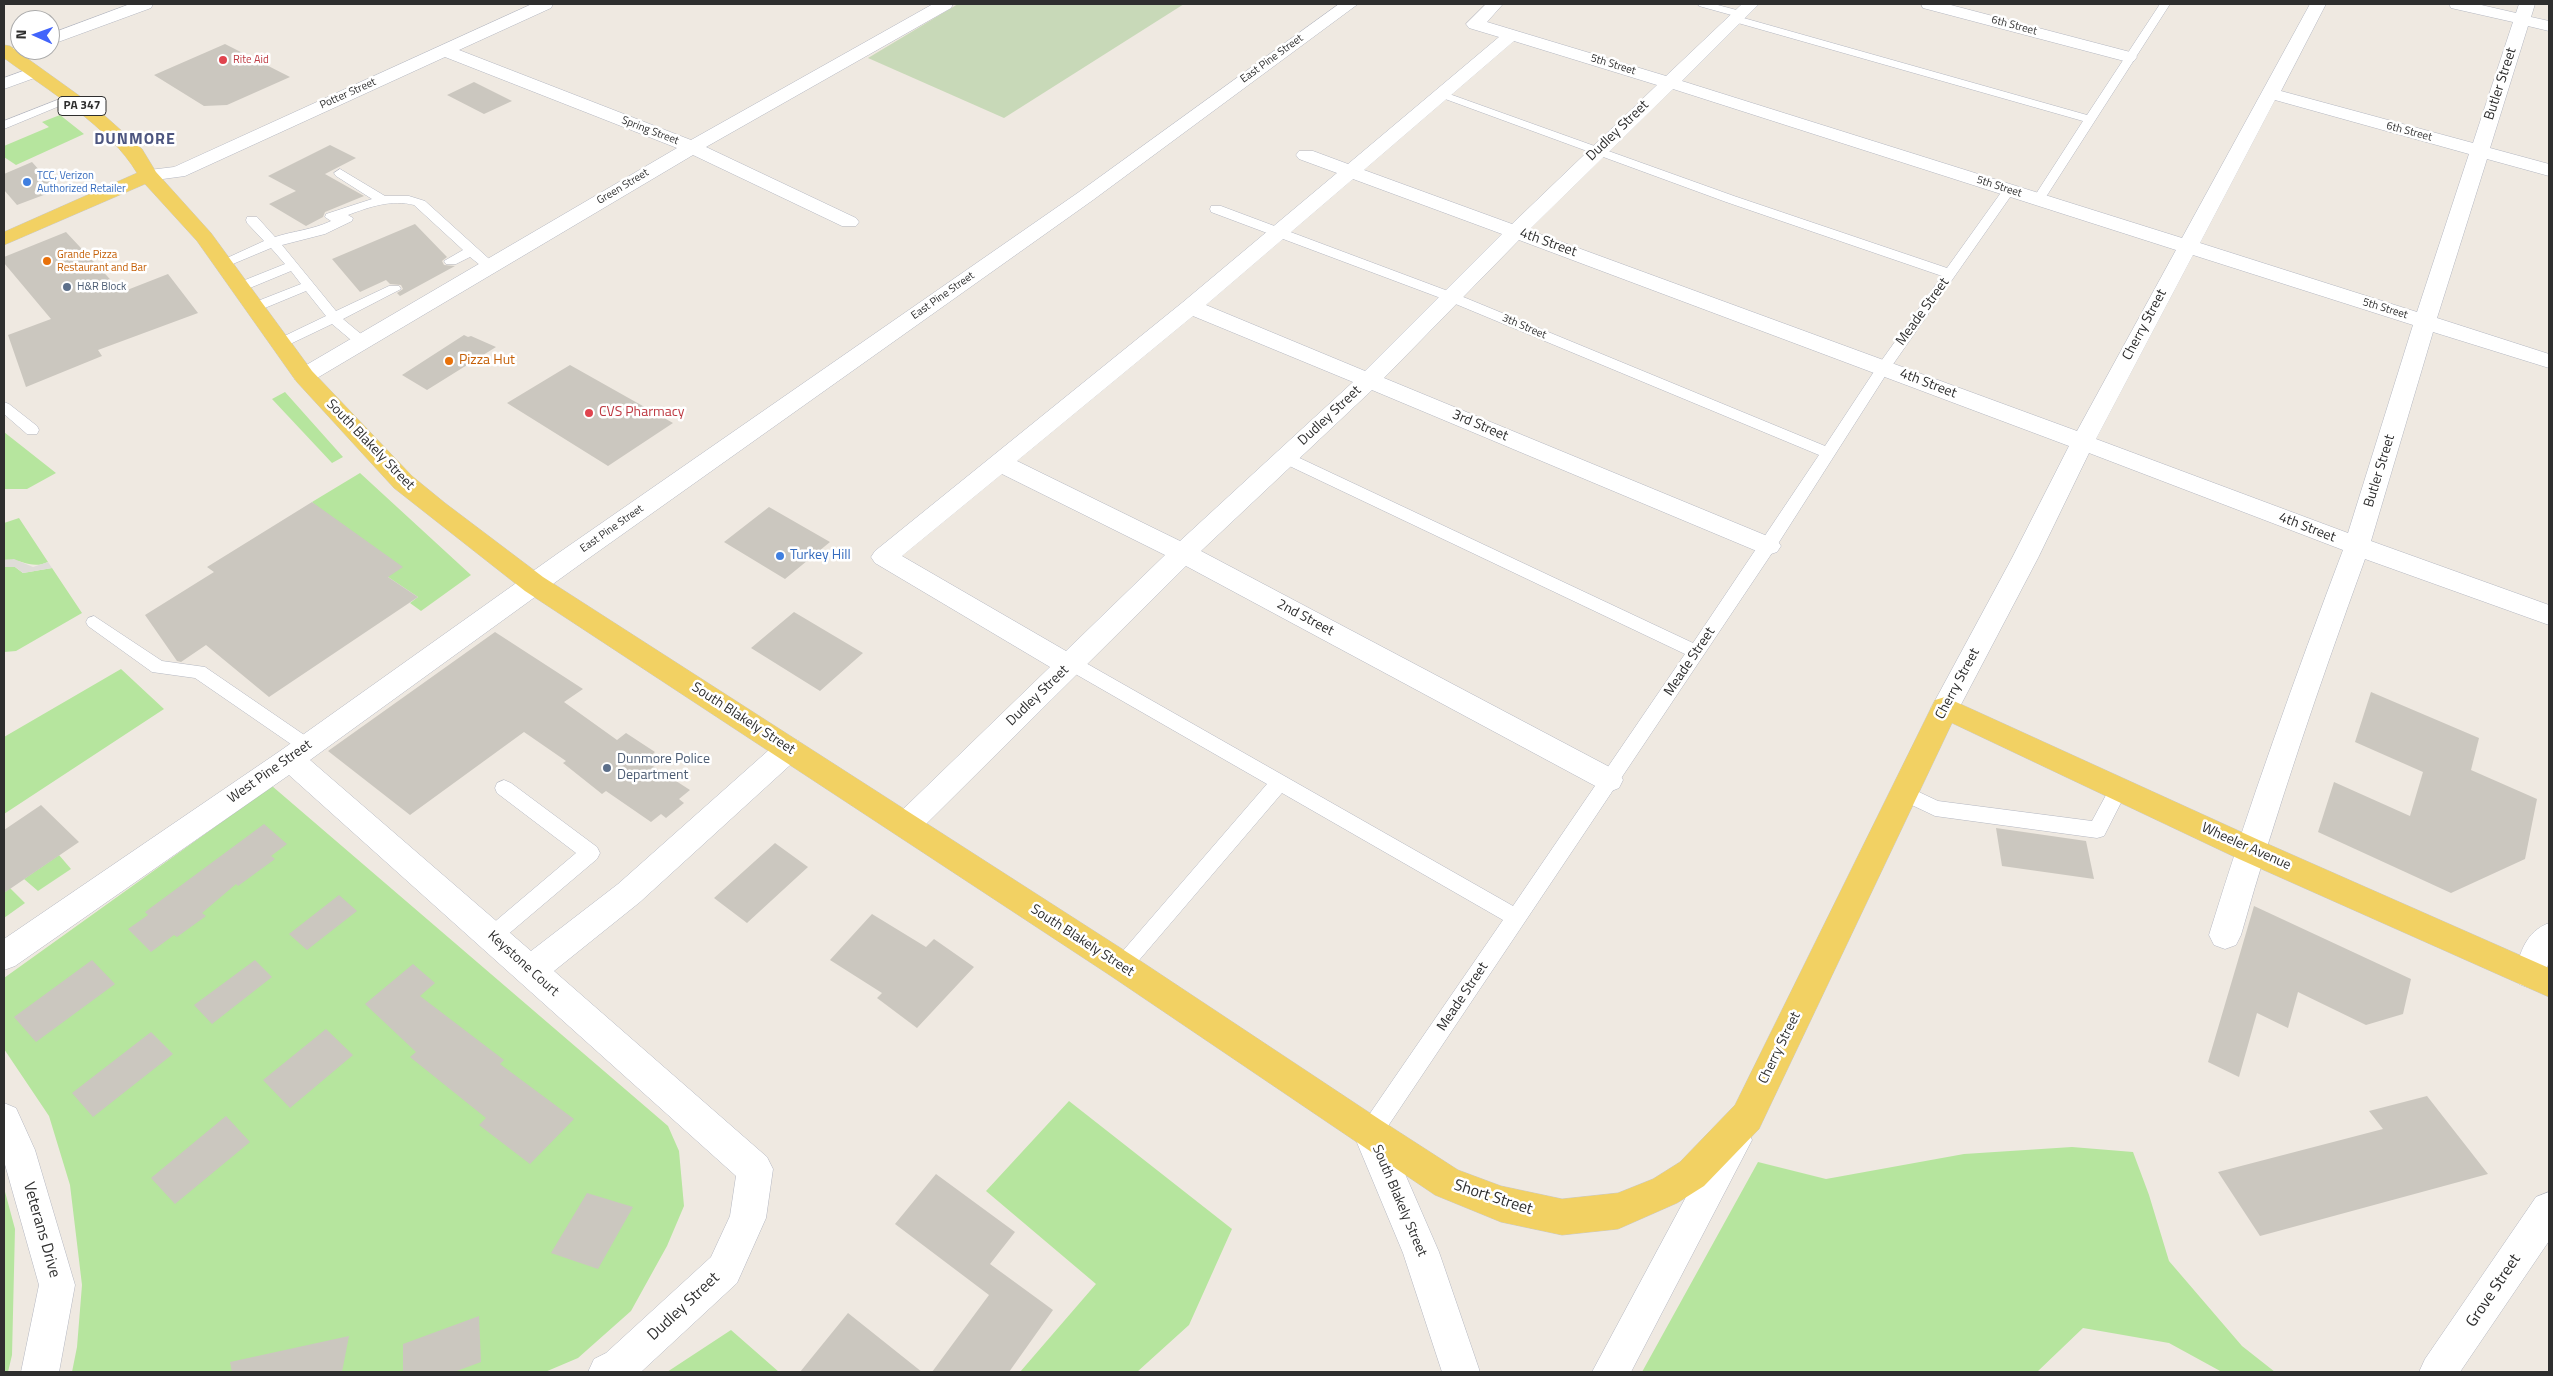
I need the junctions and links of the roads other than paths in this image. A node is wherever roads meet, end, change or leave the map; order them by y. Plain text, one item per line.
1 (145, 4) edge
2 (546, 4) edge
3 (945, 4) edge
4 (1350, 4) edge
5 (1495, 4) edge
6 (1703, 4) edge
7 (1930, 4) edge
8 (2164, 4) edge
9 (2318, 4) edge
10 (2457, 4) edge
11 (1742, 12) edge
12 (2525, 12) edge
13 (2549, 26) edge
14 (1511, 35) junction
15 (60, 36) edge
16 (446, 51) junction
17 (2128, 57) junction
18 (21, 60) edge
19 (34, 72) junction
20 (1668, 82) junction
21 (4, 84) edge
22 (2269, 93) junction
23 (1441, 94) junction
24 (70, 98) junction
25 (2089, 119) junction
26 (4, 125) edge
27 (692, 147) junction
28 (2479, 151) junction
29 (1597, 152) junction
30 (1306, 155) dead end
31 (2549, 170) edge
32 (1350, 171) junction
33 (340, 173) dead end
34 (148, 175) junction
35 (2009, 190) junction
36 (2038, 200) junction
37 (384, 201) junction
38 (1216, 209) dead end
39 (252, 220) dead end
40 (849, 222) dead end
41 (1280, 231) junction
42 (1516, 231) junction
43 (4, 239) edge
44 (272, 243) junction
45 (2187, 247) junction
46 (470, 252) junction
47 (451, 261) dead end
48 (223, 263) junction
49 (293, 265) junction
50 (490, 266) junction
51 (1950, 274) junction
52 (308, 286) junction
53 (240, 287) junction
54 (394, 289) dead end
55 (1451, 297) junction
56 (255, 307) junction
57 (1191, 307) junction
58 (334, 318) junction
59 (2425, 322) junction
60 (362, 342) junction
61 (280, 343) junction
62 (2549, 361) edge
63 (1884, 367) junction
64 (304, 376) junction
65 (1369, 380) junction
66 (4, 407) edge
67 (32, 430) dead end
68 (2082, 443) junction
69 (1828, 453) junction
70 (1286, 458) junction
71 (998, 462) junction
72 (1768, 546) junction
73 (2357, 546) junction
74 (1183, 553) junction
75 (534, 584) junction
76 (2549, 615) edge
77 (94, 622) dead end
78 (1696, 652) junction
79 (1070, 664) junction
80 (1945, 708) junction
81 (789, 749) junction
82 (299, 752) junction
83 (1609, 780) junction
84 (1279, 783) junction
85 (504, 788) dead end
86 (2119, 789) junction
87 (1904, 793) junction
88 (906, 825) junction
89 (2250, 850) junction
90 (1517, 918) junction
91 (2225, 935) dead end
92 (492, 936) junction
93 (2549, 937) edge
94 (4, 956) edge
95 (1122, 966) junction
96 (531, 970) junction
97 (2540, 979) edge
98 (1747, 1117) junction
99 (4, 1120) edge
100 (1370, 1134) junction
101 (756, 1168) joint
102 (2549, 1210) edge
103 (40, 1372) edge
104 (607, 1372) edge
105 (1461, 1372) edge
106 (1611, 1372) edge
107 (2438, 1372) edge

1 - 15 street
2 - 16 street, Potter Street
3 - 27 street, Green Street
4 - 75 street, East Pine Street
5 - 14 street, 5th Street
6 - 11 lane
7 - 17 street, 6th Street
8 - 17 lane
9 - 22 street, Cherry Street
10 - 12 street
11 - 20 street, Dudley Street
11 - 25 lane
12 - 13 street
12 - 28 street, Butler Street
14 - 20 street, 5th Street
14 - 23 street
16 - 27 street, Spring Street
16 - 34 street, Potter Street
17 - 25 lane
18 - 19 main road, South Blakely Street / PA 347
19 - 21 street
19 - 24 main road, South Blakely Street / PA 347
20 - 29 street, Dudley Street
20 - 35 street, 5th Street
22 - 28 street, 6th Street
22 - 45 street, Cherry Street
23 - 29 lane
23 - 32 street
24 - 26 lane
24 - 34 main road, South Blakely Street / PA 347
25 - 36 lane
27 - 40 street, Spring Street
27 - 50 street, Green Street
28 - 31 street, 6th Street
28 - 59 street, Butler Street
29 - 42 street, Dudley Street
29 - 51 lane
30 - 32 street, 4th Street
32 - 41 street
32 - 42 street, 4th Street
33 - 37 lane
34 - 43 main road
34 - 48 main road, South Blakely Street
35 - 36 street, 5th Street
35 - 51 lane, Meade Street
36 - 45 street, 5th Street
37 - 44 lane
37 - 44 lane
37 - 46 lane
38 - 41 lane, 3th Street
39 - 44 lane
41 - 55 lane, 3th Street
41 - 57 street
42 - 55 street, Dudley Street
42 - 63 street, 4th Street
44 - 48 lane
44 - 49 lane
45 - 59 street, 5th Street
45 - 68 street, Cherry Street
46 - 47 lane
46 - 50 lane
48 - 53 main road, South Blakely Street
49 - 52 lane
49 - 53 lane
50 - 60 street, Green Street
51 - 63 lane, Meade Street
52 - 56 lane
52 - 58 lane
53 - 56 main road, South Blakely Street
54 - 58 lane
55 - 65 street, Dudley Street
55 - 69 lane, 3th Street
56 - 61 main road, South Blakely Street
57 - 65 street, 3rd Street
57 - 71 street
58 - 60 lane
58 - 61 lane
59 - 62 street, 5th Street
59 - 73 street, Butler Street
60 - 64 street, Green Street
61 - 64 main road, South Blakely Street
63 - 68 street, 4th Street
63 - 69 lane, Meade Street
64 - 75 main road, South Blakely Street
65 - 70 street, Dudley Street
65 - 72 street, 3rd Street
66 - 67 lane
68 - 73 street, 4th Street
68 - 80 street, Cherry Street
69 - 72 lane, Meade Street
70 - 74 street, Dudley Street
70 - 78 lane
71 - 74 street, 2nd Street
71 - 79 street
72 - 78 lane, Meade Street
73 - 76 street, 4th Street
73 - 89 street, Butler Street
74 - 79 street, Dudley Street
74 - 83 street, 2nd Street
75 - 81 main road, South Blakely Street
75 - 82 street, West Pine Street
77 - 82 lane
78 - 83 lane, Meade Street
79 - 84 lane
79 - 88 street, Dudley Street
80 - 86 main road, Wheeler Avenue
80 - 87 main road, Cherry Street
81 - 88 main road, South Blakely Street
81 - 96 street
82 - 92 street, Keystone Court
82 - 94 street, West Pine Street
83 - 90 lane, Meade Street
84 - 90 lane
84 - 95 lane
85 - 92 lane
86 - 87 lane
86 - 89 main road, Wheeler Avenue
87 - 98 main road, Cherry Street
88 - 95 main road, South Blakely Street
89 - 91 street, Butler Street
89 - 97 main road, Wheeler Avenue
90 - 100 lane, Meade Street
92 - 96 street, Keystone Court
93 - 97 street
95 - 100 main road, South Blakely Street
96 - 101 street, Keystone Court
98 - 100 main road, Short Street
98 - 106 street, Cherry Street
99 - 103 street, Veterans Drive
100 - 105 street, South Blakely Street
101 - 104 street, Dudley Street
102 - 107 street, Grove Street

